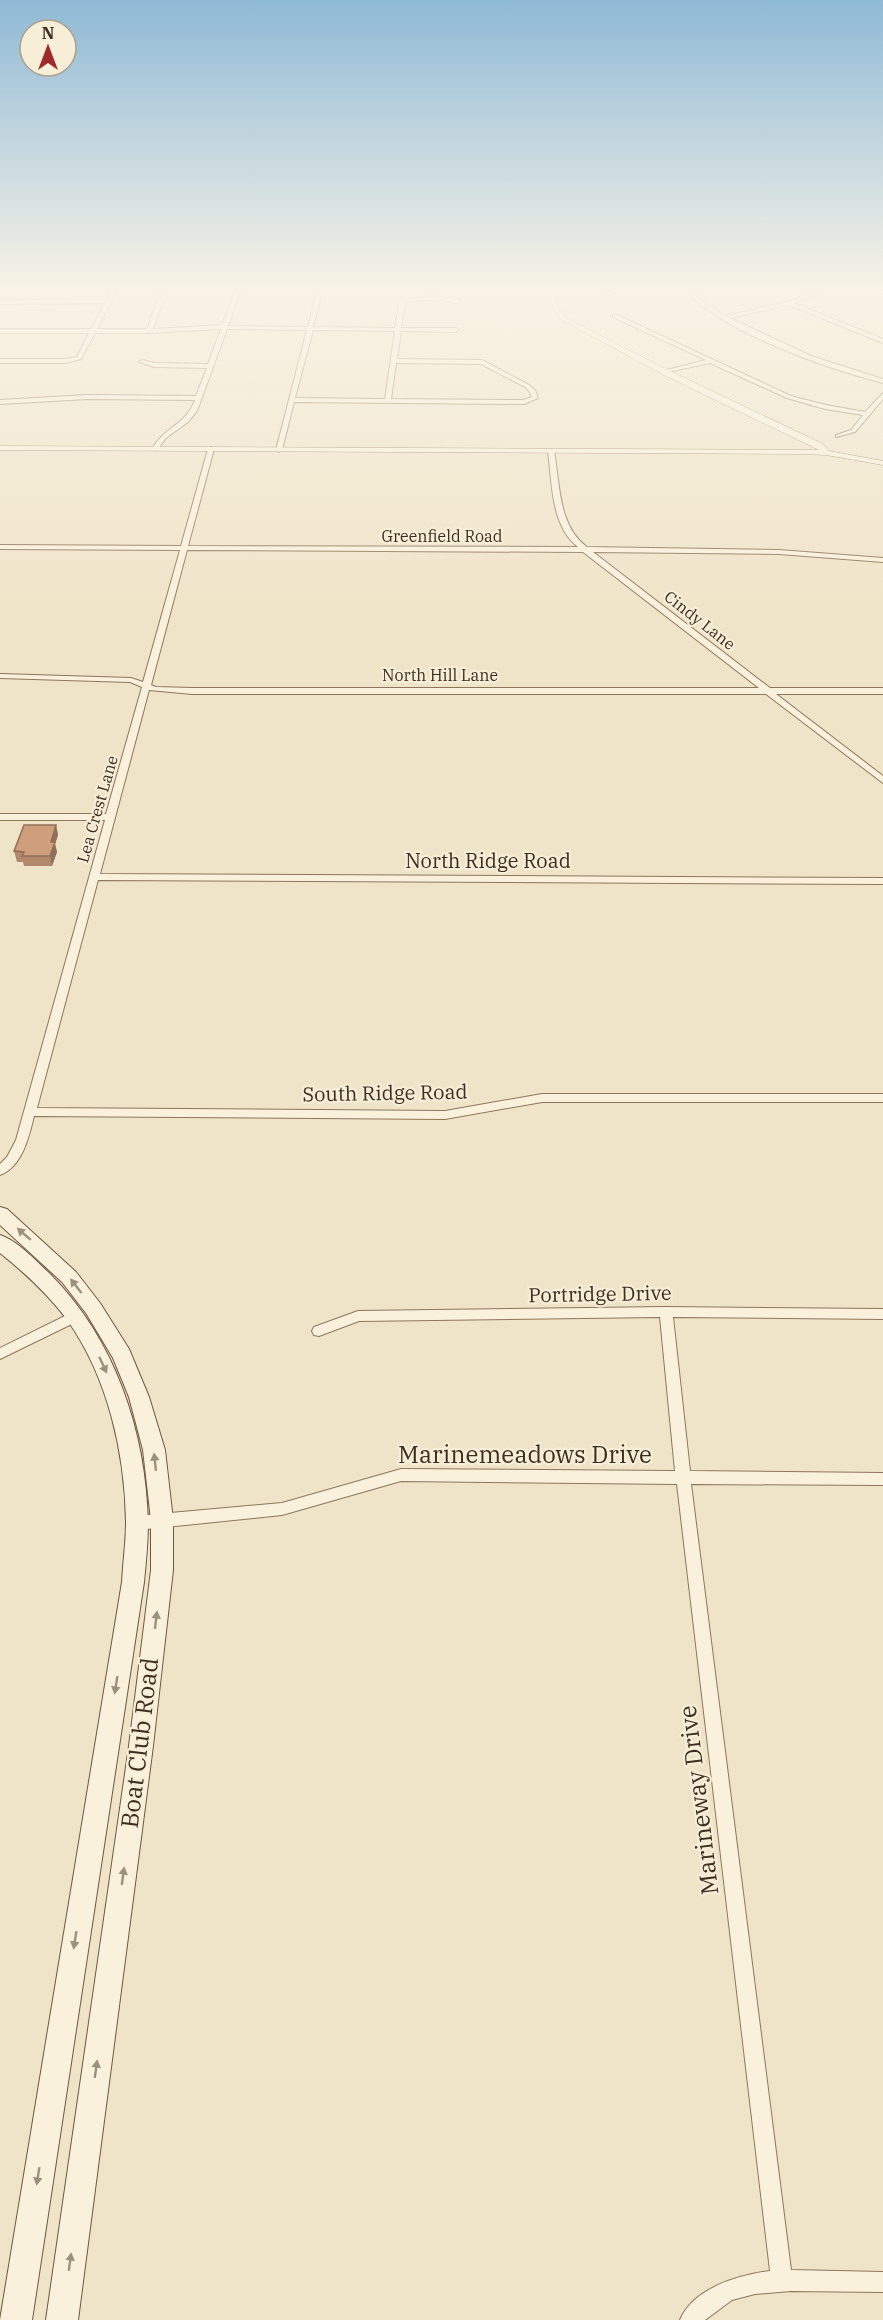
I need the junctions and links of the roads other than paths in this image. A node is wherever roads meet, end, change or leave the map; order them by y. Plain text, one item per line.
1 (66, 398) edge
2 (199, 398) edge
3 (535, 398) edge
4 (720, 398) edge
5 (795, 398) edge
6 (880, 398) edge
7 (291, 400) joint
8 (388, 401) joint
9 (0, 402) edge
10 (866, 414) junction
11 (838, 436) dead end
12 (0, 448) edge
13 (155, 449) junction
14 (211, 449) junction
15 (279, 450) junction
16 (551, 451) junction
17 (826, 453) junction
18 (883, 462) edge
19 (0, 547) edge
20 (186, 547) junction
21 (586, 551) junction
22 (883, 560) edge
23 (0, 676) edge
24 (147, 686) junction
25 (766, 690) junction
26 (883, 691) edge
27 (883, 780) edge
28 (111, 817) junction
29 (0, 818) edge
30 (94, 877) junction
31 (883, 881) edge
32 (883, 1098) edge
33 (30, 1112) junction
34 (0, 1170) edge
35 (0, 1214) edge
36 (0, 1242) edge
37 (666, 1312) junction
38 (883, 1314) edge
39 (75, 1316) junction
40 (319, 1331) dead end
41 (0, 1354) edge
42 (683, 1477) junction
43 (883, 1479) edge
44 (149, 1522) junction
45 (782, 2282) junction
46 (883, 2282) edge
47 (16, 2320) edge
48 (62, 2320) edge
49 (690, 2320) edge

1 - 9 street
2 - 13 street
3 - 8 street
4 - 17 street
5 - 10 street
6 - 10 street
7 - 8 street
7 - 15 street
10 - 11 street
12 - 13 street
13 - 14 street
14 - 15 street
14 - 20 street, Lea Crest Lane
15 - 16 street
16 - 17 street
16 - 21 street, Cindy Lane
17 - 18 street
19 - 20 street, Greenfield Road
20 - 21 street, Greenfield Road
20 - 24 street, Lea Crest Lane
21 - 22 street, Greenfield Road
21 - 25 street, Cindy Lane
23 - 24 street, North Hill Lane
24 - 25 street, North Hill Lane
24 - 28 street, Lea Crest Lane
25 - 26 street, North Hill Lane
25 - 27 street, Cindy Lane
28 - 29 street
28 - 30 street, Lea Crest Lane
30 - 31 street, North Ridge Road
30 - 33 street, Lea Crest Lane
32 - 33 street, South Ridge Road
33 - 34 street, Lea Crest Lane
44 -> 35 main road, Boat Club Road
36 - 39 main road, Boat Club Road
37 - 38 street, Portridge Drive
37 - 40 street, Portridge Drive
37 - 42 street, Marineway Drive
39 - 41 street
39 -> 44 main road, Boat Club Road
42 - 43 street, Marinemeadows Drive
42 - 44 street, Marinemeadows Drive
42 - 45 street, Marineway Drive
44 -> 47 main road, Boat Club Road
48 -> 44 main road, Boat Club Road
45 - 46 street
45 - 49 street

